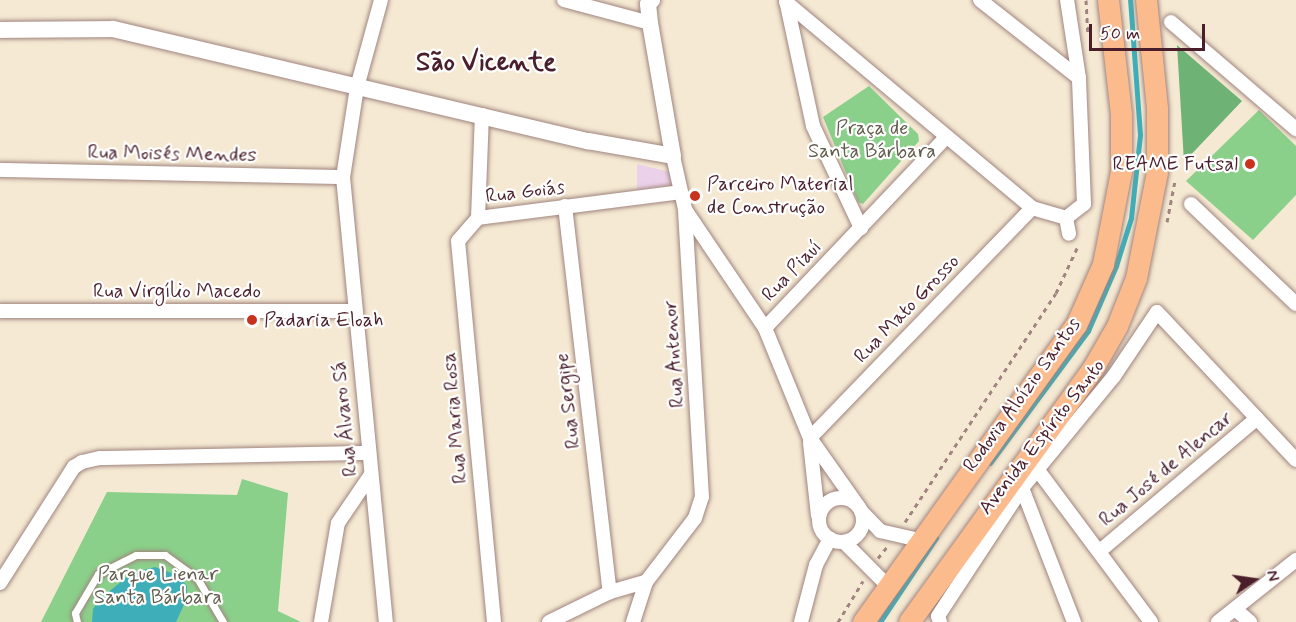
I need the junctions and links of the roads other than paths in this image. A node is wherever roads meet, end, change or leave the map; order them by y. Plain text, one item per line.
1 (381, 0) edge
2 (564, 0) edge
3 (980, 0) edge
4 (1067, 0) edge
5 (1108, 0) edge
6 (1146, 0) edge
7 (649, 1) edge
8 (786, 1) edge
9 (1172, 22) dead end
10 (650, 23) junction
11 (0, 30) edge
12 (1079, 78) junction
13 (357, 87) junction
14 (482, 115) junction
15 (1296, 129) edge
16 (946, 137) junction
17 (673, 156) junction
18 (0, 170) edge
19 (343, 177) junction
20 (680, 192) junction
21 (1191, 204) dead end
22 (566, 206) junction
23 (1032, 208) junction
24 (685, 209) junction
25 (478, 218) junction
26 (1066, 218) junction
27 (861, 228) junction
28 (1075, 236) road end
29 (1296, 304) edge
30 (0, 311) edge
31 (354, 311) junction
32 (765, 328) junction
33 (1257, 418) junction
34 (810, 438) junction
35 (368, 453) junction
36 (1296, 460) edge
37 (1037, 469) junction
38 (370, 476) junction
39 (1022, 488) junction
40 (860, 509) junction
41 (819, 521) junction
42 (830, 539) junction
43 (918, 540) junction
44 (844, 542) junction
45 (1101, 550) junction
46 (1296, 560) edge
47 (646, 582) junction
48 (0, 583) edge
49 (888, 586) junction
50 (610, 592) junction
51 (1235, 609) junction
52 (939, 619) edge
53 (77, 622) edge
54 (224, 622) edge
55 (321, 622) edge
56 (386, 622) edge
57 (494, 622) edge
58 (549, 622) edge
59 (633, 622) edge
60 (801, 622) edge
61 (863, 622) edge
62 (909, 622) edge
63 (1074, 622) edge
64 (1150, 622) edge
65 (1218, 622) edge
66 (1250, 622) edge

1 - 13 street, Rua Álvaro Sá
2 - 10 street
3 - 12 street
4 - 12 street
5 - 43 main road, Rodovia Aloízio Santos
6 - 62 main road, Rodovia Aloízio Santos
7 - 10 street
8 - 16 street
8 - 27 street
9 - 15 street
10 - 17 street
11 - 13 street
12 - 26 street
13 - 14 street
13 - 19 street, Rua Álvaro Sá
14 - 17 street
14 - 25 street, Rua Goiás
16 - 23 street
16 - 27 street, Rua Piauí
17 - 20 street
18 - 19 street, Rua Moisés Mendes
19 - 31 street, Rua Álvaro Sá
20 - 22 street, Rua Goiás
20 - 24 street
21 - 29 street
22 - 25 street, Rua Goiás
22 - 50 street, Rua Sergipe
23 - 26 street
23 - 34 street, Rua Mato Grosso
24 - 32 street
24 - 47 street, Rua Antenor
25 - 57 street, Rua Maria Rosa
26 - 28 street
27 - 32 street, Rua Piauí
30 - 31 street, Rua Virgílio Macedo
31 - 35 street, Rua Álvaro Sá
32 - 34 street
33 - 36 street
33 - 37 street, Avenida Espírito Santo
33 - 45 street, Rua José de Alencar
34 - 40 street
34 - 41 street
35 - 38 street, Rua Álvaro Sá
35 - 48 street
37 - 39 street, Avenida Espírito Santo
37 - 45 street
38 - 55 street
38 - 56 street, Rua Álvaro Sá
39 - 52 street, Avenida Espírito Santo
39 - 63 street
40 - 41 street
40 - 43 street
40 - 44 street
41 - 42 street
42 - 44 street
42 - 60 street
43 - 49 main road, Rodovia Aloízio Santos
44 - 49 street
45 - 64 street
46 - 51 street
47 - 50 street
47 - 59 street
49 - 61 main road, Rodovia Aloízio Santos
50 - 58 street
51 - 65 street
51 - 66 street
53 - 54 lane

